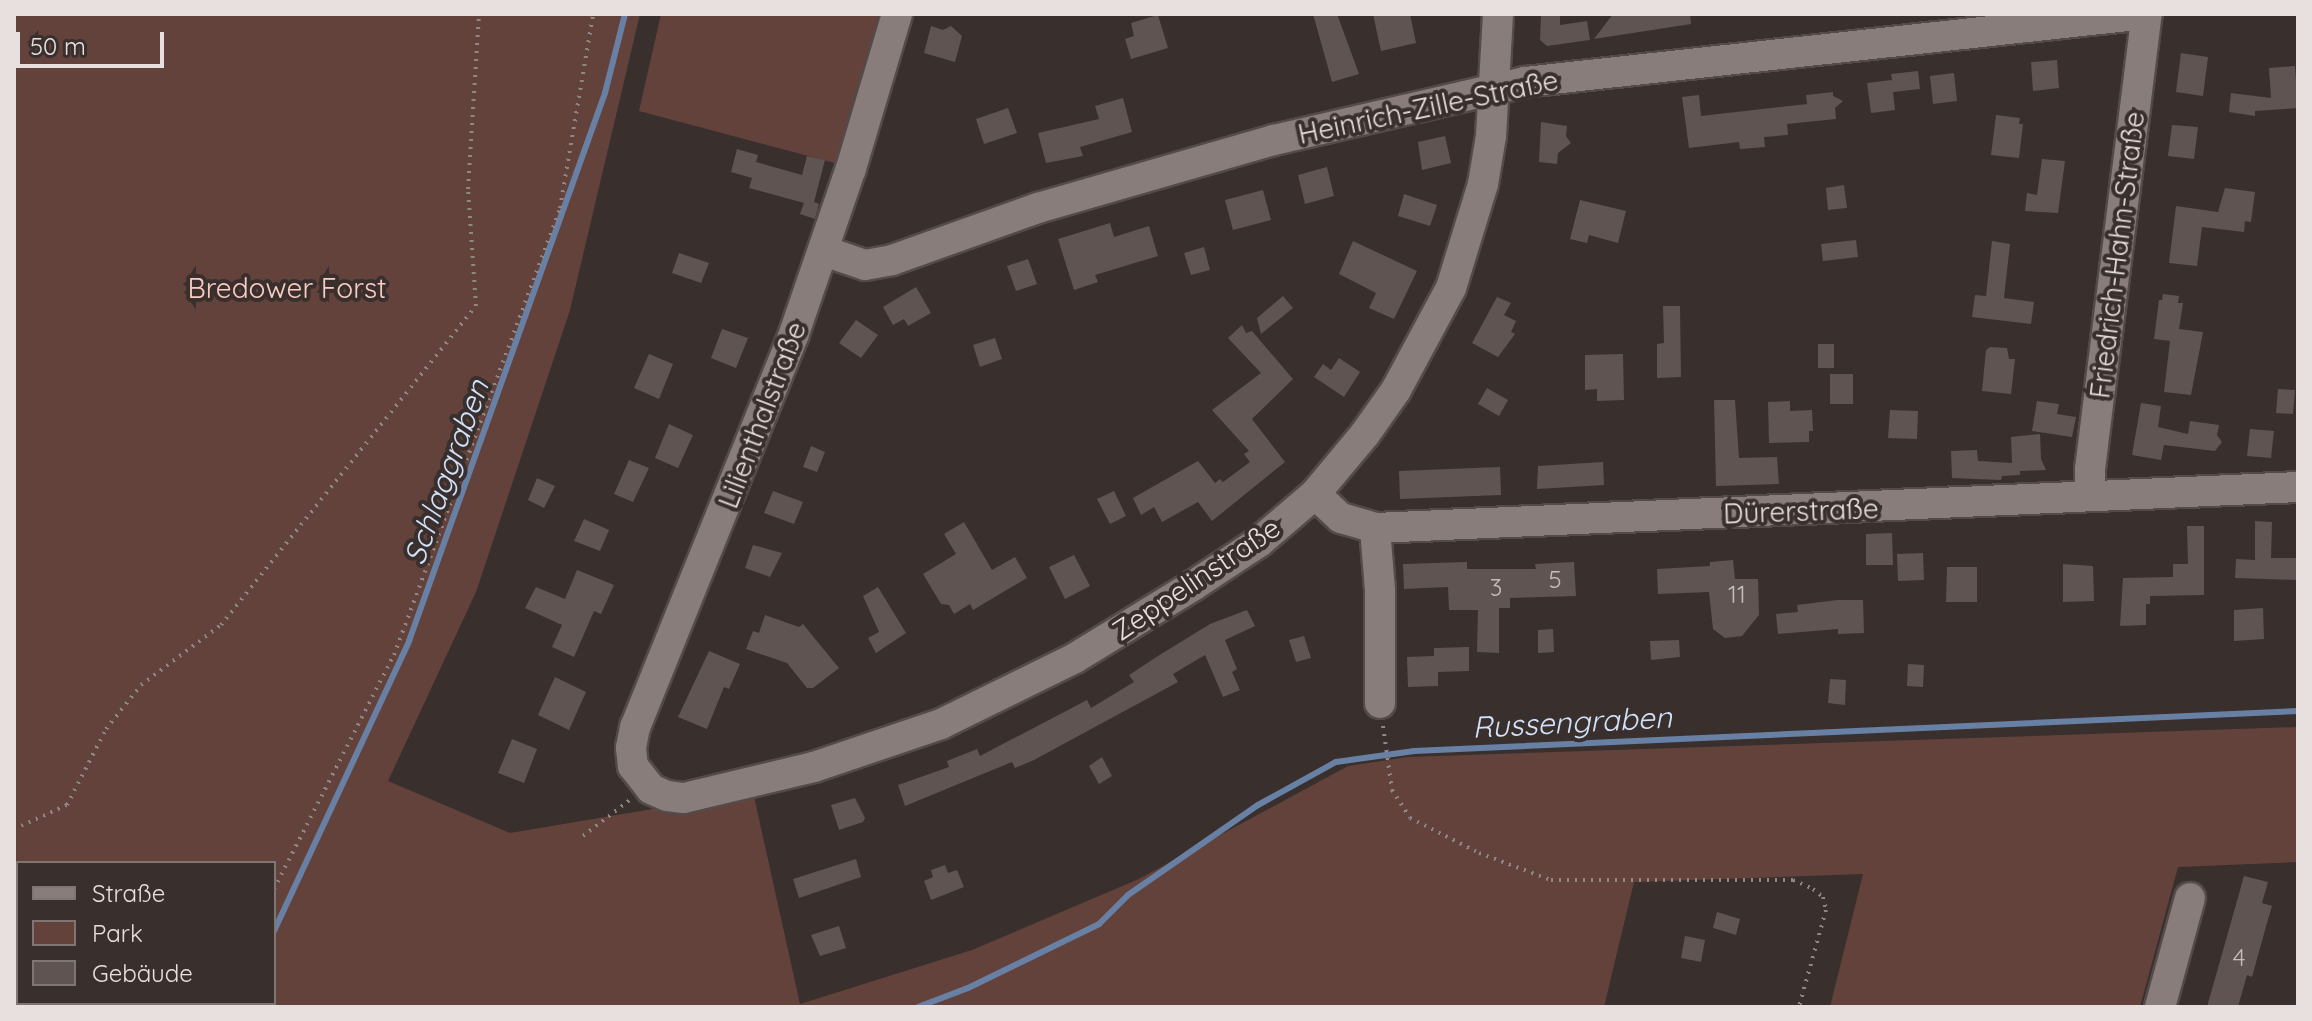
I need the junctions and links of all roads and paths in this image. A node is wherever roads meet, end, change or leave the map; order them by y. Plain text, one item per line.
1 (479, 14) edge
2 (593, 14) edge
3 (897, 14) edge
4 (1498, 14) edge
5 (2146, 14) edge
6 (1496, 89) junction
7 (824, 251) junction
8 (2298, 487) edge
9 (1315, 494) junction
10 (2090, 496) junction
11 (1375, 528) junction
12 (1380, 703) dead end
13 (1384, 742) dead end
14 (658, 791) junction
15 (14, 829) edge
16 (583, 836) dead end
17 (276, 885) edge
18 (2190, 898) dead end
19 (1799, 1007) edge
20 (2160, 1007) edge

1 - 15 path
2 - 17 path
3 - 7 street, Lilienthalstraße
4 - 6 street, Zeppelinstraße
5 - 6 street, Heinrich-Zille-Straße
5 - 10 street, Friedrich-Hahn-Straße
6 - 7 street, Heinrich-Zille-Straße
6 - 9 street, Zeppelinstraße
7 - 14 street, Lilienthalstraße
8 - 10 street, Dürerstraße
9 - 11 street, Dürerstraße
9 - 14 street, Zeppelinstraße
10 - 11 street, Dürerstraße
11 - 12 street
13 - 19 path
14 - 16 path
18 - 20 street

